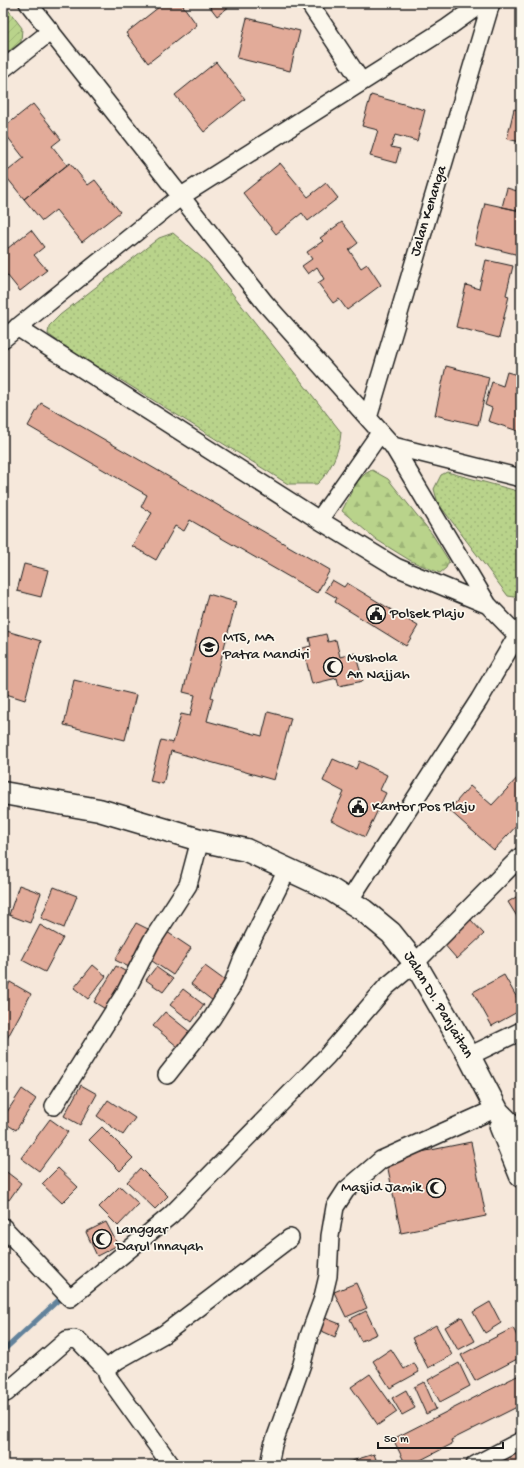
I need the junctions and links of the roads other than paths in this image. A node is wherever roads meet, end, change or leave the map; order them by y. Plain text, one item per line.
1 (28, 3) edge
2 (309, 3) edge
3 (482, 3) edge
4 (491, 3) edge
5 (51, 31) junction
6 (3, 69) edge
7 (361, 81) junction
8 (180, 197) junction
9 (17, 327) junction
10 (3, 339) edge
11 (368, 418) junction
12 (380, 433) junction
13 (394, 446) junction
14 (521, 478) edge
15 (319, 520) junction
16 (488, 605) junction
17 (519, 632) edge
18 (3, 792) edge
19 (200, 840) junction
20 (521, 856) edge
21 (288, 868) junction
22 (349, 901) junction
23 (415, 963) junction
24 (521, 1032) edge
25 (469, 1056) junction
26 (167, 1075) dead end
27 (54, 1106) dead end
28 (497, 1110) junction
29 (521, 1142) edge
30 (521, 1176) edge
31 (3, 1227) edge
32 (290, 1238) dead end
33 (106, 1370) junction
34 (3, 1393) edge
35 (521, 1441) edge
36 (171, 1465) edge
37 (269, 1465) edge
38 (475, 1465) edge

1 - 5 street
2 - 7 street
3 - 7 street
4 - 11 street, Jalan Kenanga
5 - 6 street
5 - 8 street
7 - 8 street
8 - 9 street
8 - 11 street
9 - 10 street
9 - 15 street
11 - 12 street
12 - 13 street
12 - 15 street
13 - 14 street
13 - 16 street
15 - 16 street
16 - 17 street
17 - 22 street
18 - 19 main road, Jalan DI. Panjaitan
19 - 21 main road, Jalan DI. Panjaitan
19 - 27 street
20 - 23 street
21 - 22 main road, Jalan DI. Panjaitan
21 - 26 street
22 - 23 main road, Jalan DI. Panjaitan
23 - 25 main road, Jalan DI. Panjaitan
23 - 31 street
24 - 25 street
25 - 28 main road, Jalan DI. Panjaitan
28 - 29 main road, Jalan DI. Panjaitan
28 - 30 main road
28 - 37 street
32 - 33 street
33 - 34 street
33 - 36 street
35 - 38 street

